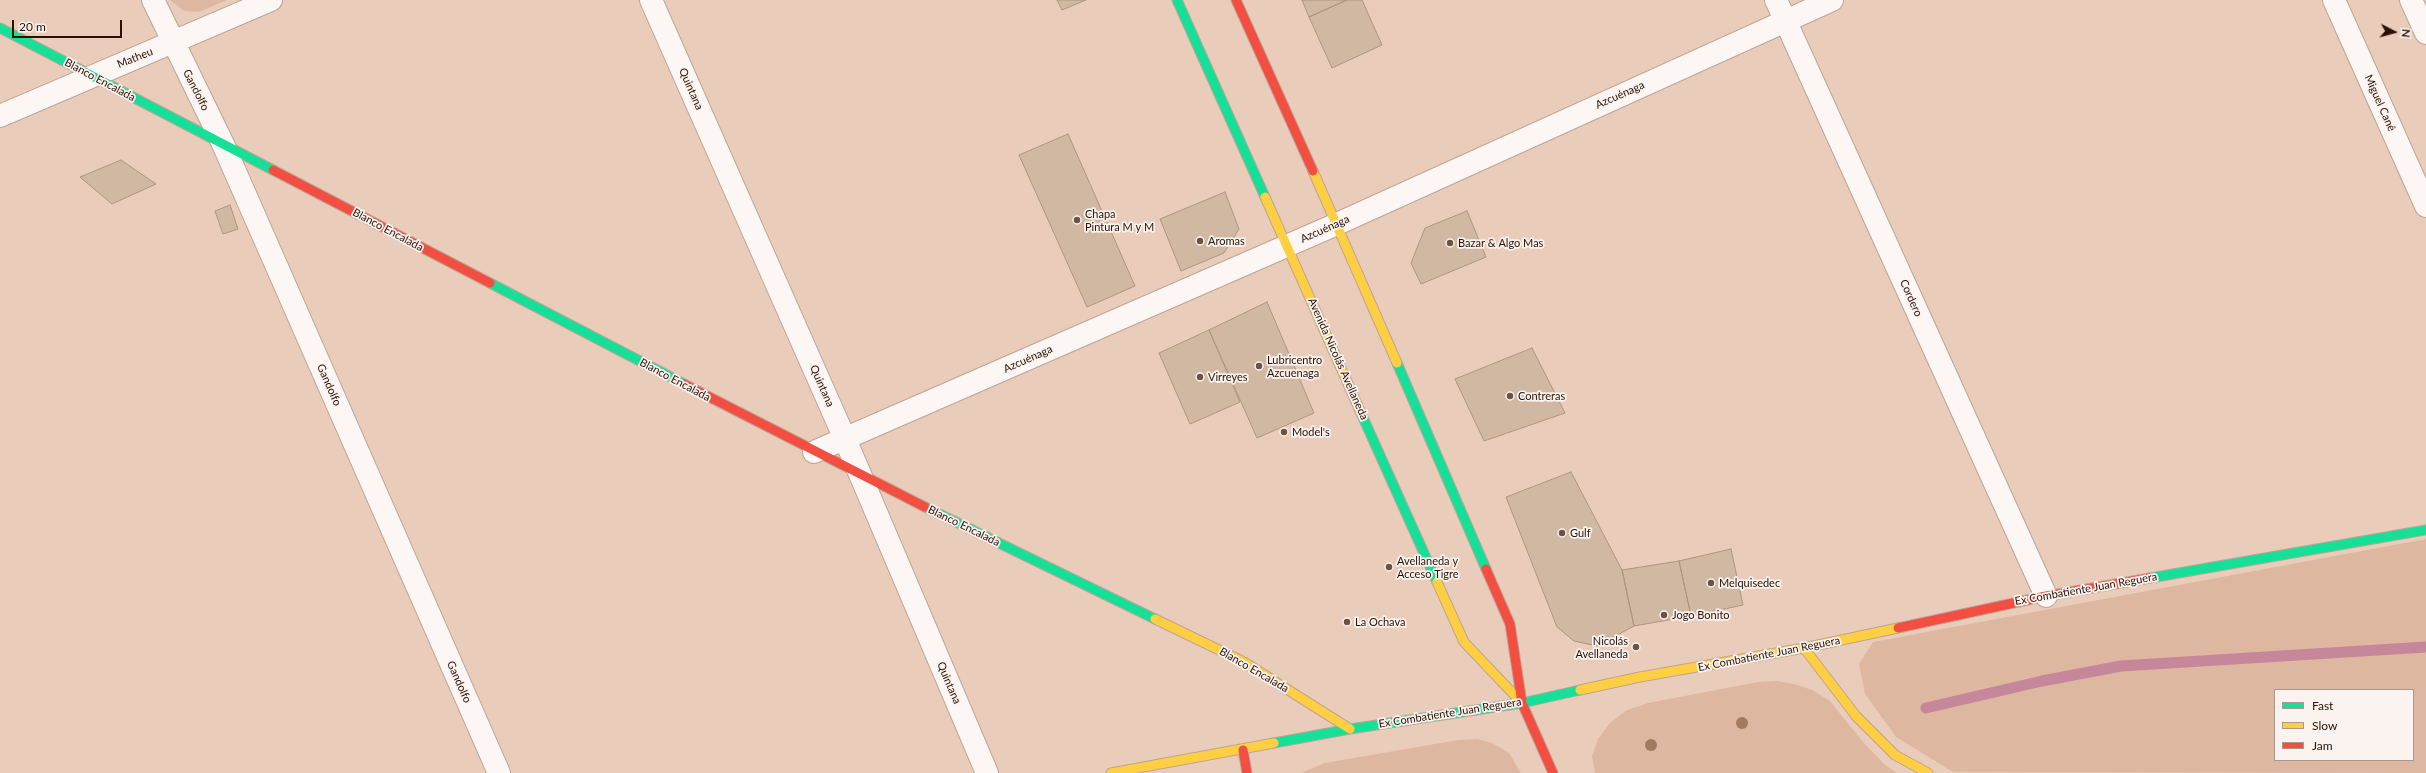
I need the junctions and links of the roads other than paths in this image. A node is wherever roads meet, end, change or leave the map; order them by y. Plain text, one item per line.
1 (153, 0) edge
2 (271, 0) edge
3 (651, 0) edge
4 (1177, 0) edge
5 (1236, 0) edge
6 (1776, 0) edge
7 (1832, 0) edge
8 (2334, 0) edge
9 (2411, 0) edge
10 (1785, 20) junction
11 (0, 28) edge
12 (2426, 33) edge
13 (172, 43) junction
14 (91, 75) junction
15 (0, 116) edge
16 (223, 144) junction
17 (2426, 206) edge
18 (1337, 224) junction
19 (1288, 245) junction
20 (845, 439) junction
21 (814, 452) junction
22 (859, 475) junction
23 (2426, 530) edge
24 (2046, 596) junction
25 (1804, 648) junction
26 (1522, 703) junction
27 (1350, 729) junction
28 (1243, 750) junction
29 (499, 773) edge
30 (988, 773) edge
31 (1111, 773) edge
32 (1247, 773) edge
33 (1553, 773) edge
34 (1928, 773) edge

1 - 13 street, Gandolfo
2 - 13 street, Matheu
3 - 20 street, Quintana
4 - 19 main road, Avenida Nicolás Avellaneda
5 - 18 main road, Avenida Nicolás Avellaneda
6 - 10 street, Cordero
7 - 10 street, Azcuénaga
8 - 17 street, Miguel Cané
9 - 12 street
10 - 18 street, Azcuénaga
10 - 24 street, Cordero
11 - 14 main road, Blanco Encalada
13 - 14 street, Matheu
13 - 16 street, Gandolfo
14 - 15 street, Matheu
14 - 16 main road, Blanco Encalada
16 - 21 main road, Blanco Encalada
16 - 29 street, Gandolfo
18 - 19 street, Azcuénaga
18 - 26 main road, Avenida Nicolás Avellaneda
19 - 20 street, Azcuénaga
19 - 26 main road, Avenida Nicolás Avellaneda
20 - 21 street, Azcuénaga
20 - 22 street, Quintana
21 - 22 main road, Blanco Encalada
22 - 27 main road, Blanco Encalada
22 - 30 street, Quintana
23 - 24 main road, Ex Combatiente Juan Reguera
24 - 25 main road, Ex Combatiente Juan Reguera
25 - 26 main road, Ex Combatiente Juan Reguera
25 - 34 main road
26 - 27 main road, Ex Combatiente Juan Reguera
26 - 33 main road, Avenida Nicolás Avellaneda
27 - 28 main road, Ex Combatiente Juan Reguera
28 - 31 main road, Ex Combatiente Juan Reguera
28 - 32 main road

